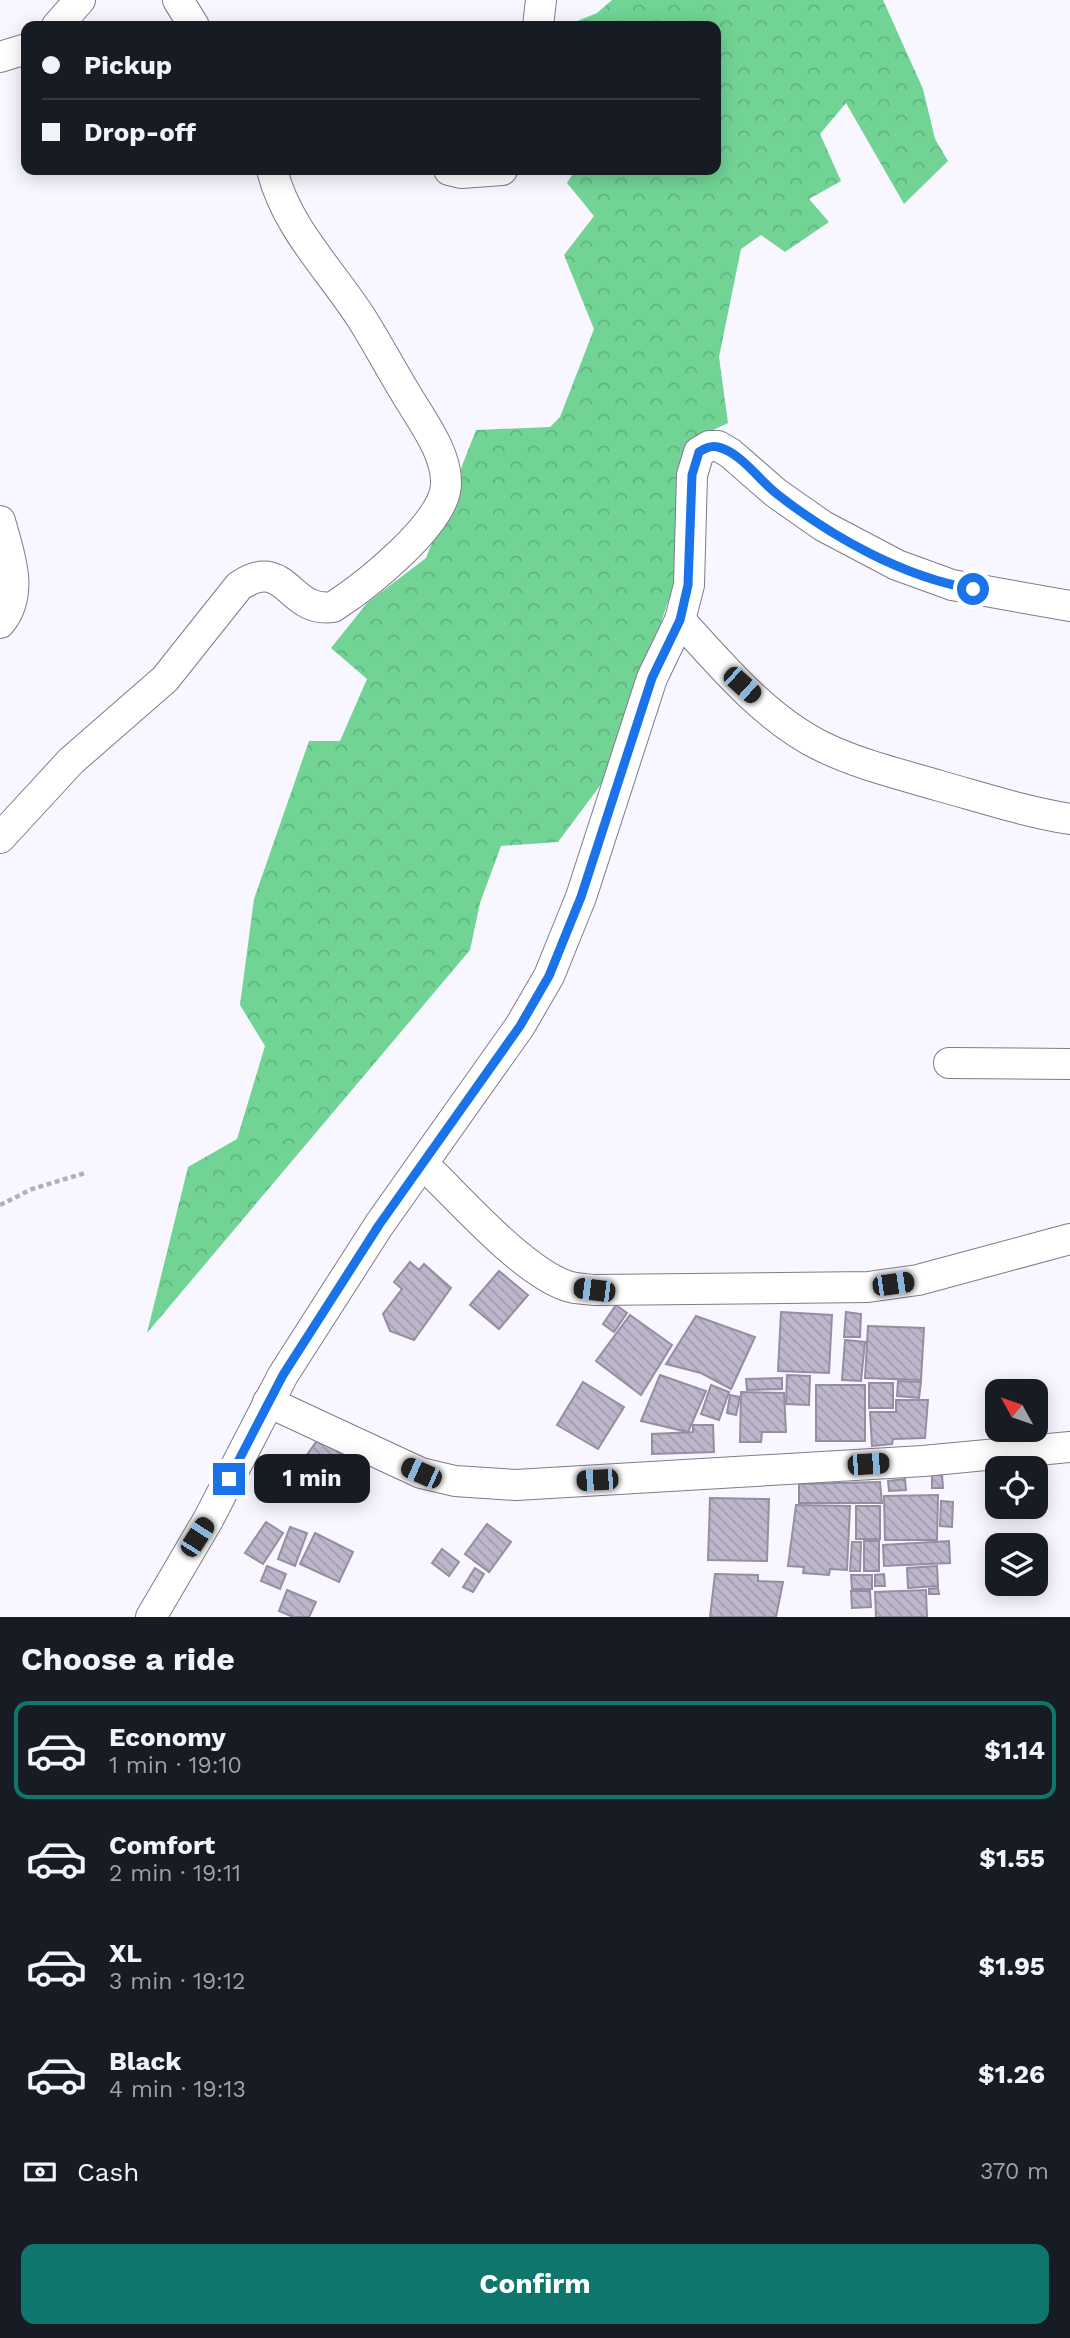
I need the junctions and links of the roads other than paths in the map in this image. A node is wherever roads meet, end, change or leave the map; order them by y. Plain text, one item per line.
1 (80, 0) edge
2 (178, 0) edge
3 (541, 0) edge
4 (61, 21) edge
5 (191, 21) edge
6 (539, 21) edge
7 (21, 51) edge
8 (0, 57) edge
9 (274, 175) edge
10 (0, 521) edge
11 (1070, 606) edge
12 (680, 620) junction
13 (0, 623) edge
14 (1070, 819) edge
15 (0, 838) edge
16 (949, 1063) dead end
17 (1070, 1064) edge
18 (424, 1165) junction
19 (1070, 1239) edge
20 (268, 1402) junction
21 (1070, 1447) edge
22 (153, 1617) edge

1 - 4 street
2 - 5 street
3 - 6 street
7 - 8 street
9 - 15 street
10 - 13 street
11 - 12 street
12 - 14 street
12 - 18 street
16 - 17 street
18 - 19 street
18 - 20 street
20 - 21 street
20 - 22 street

